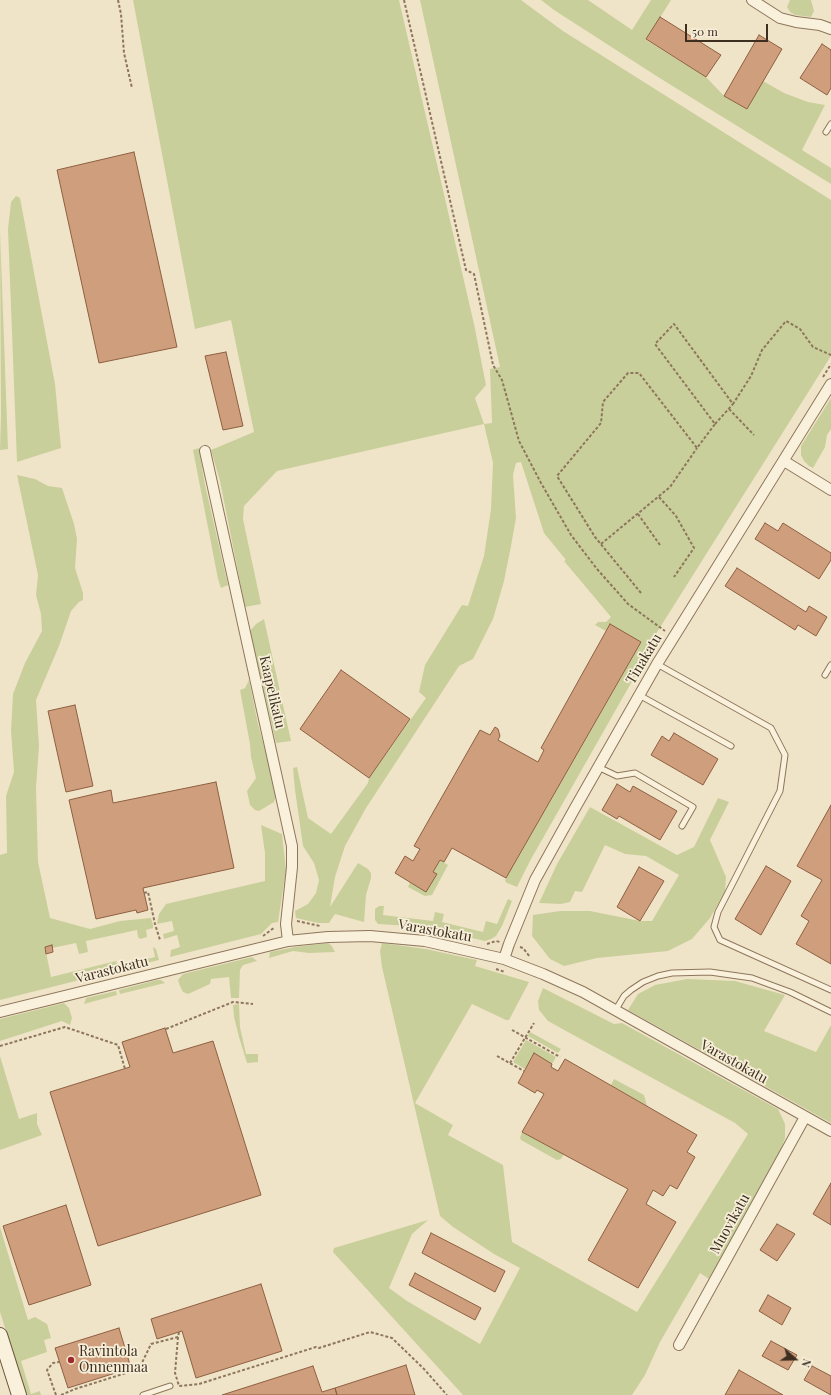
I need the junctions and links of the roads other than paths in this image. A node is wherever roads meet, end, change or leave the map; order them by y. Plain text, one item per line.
1 (752, 0) edge
2 (831, 29) edge
3 (831, 124) edge
4 (826, 132) dead end
5 (831, 384) edge
6 (204, 451) dead end
7 (784, 461) junction
8 (831, 490) edge
9 (657, 664) junction
10 (831, 665) edge
11 (825, 675) dead end
12 (639, 695) junction
13 (731, 746) dead end
14 (598, 767) junction
15 (682, 826) dead end
16 (288, 941) junction
17 (504, 959) junction
18 (831, 990) edge
19 (615, 1011) junction
20 (0, 1012) edge
21 (831, 1012) edge
22 (805, 1117) junction
23 (831, 1132) edge
24 (0, 1335) edge
25 (679, 1345) dead end
26 (170, 1386) dead end
27 (19, 1395) edge
28 (143, 1395) edge

1 - 2 street
3 - 4 lane
5 - 7 street, Tinakatu
6 - 16 street, Kaapelikatu
7 - 8 street
7 - 9 street, Tinakatu
9 - 12 street, Tinakatu
9 - 18 lane
10 - 11 lane
12 - 13 lane
12 - 14 street, Tinakatu
14 - 15 lane
14 - 17 street, Tinakatu
16 - 17 street, Varastokatu
16 - 20 street, Varastokatu
17 - 19 street, Varastokatu
19 - 21 lane
19 - 22 street, Varastokatu
22 - 23 street, Varastokatu
22 - 25 street, Muovikatu
24 - 27 street
26 - 28 lane

